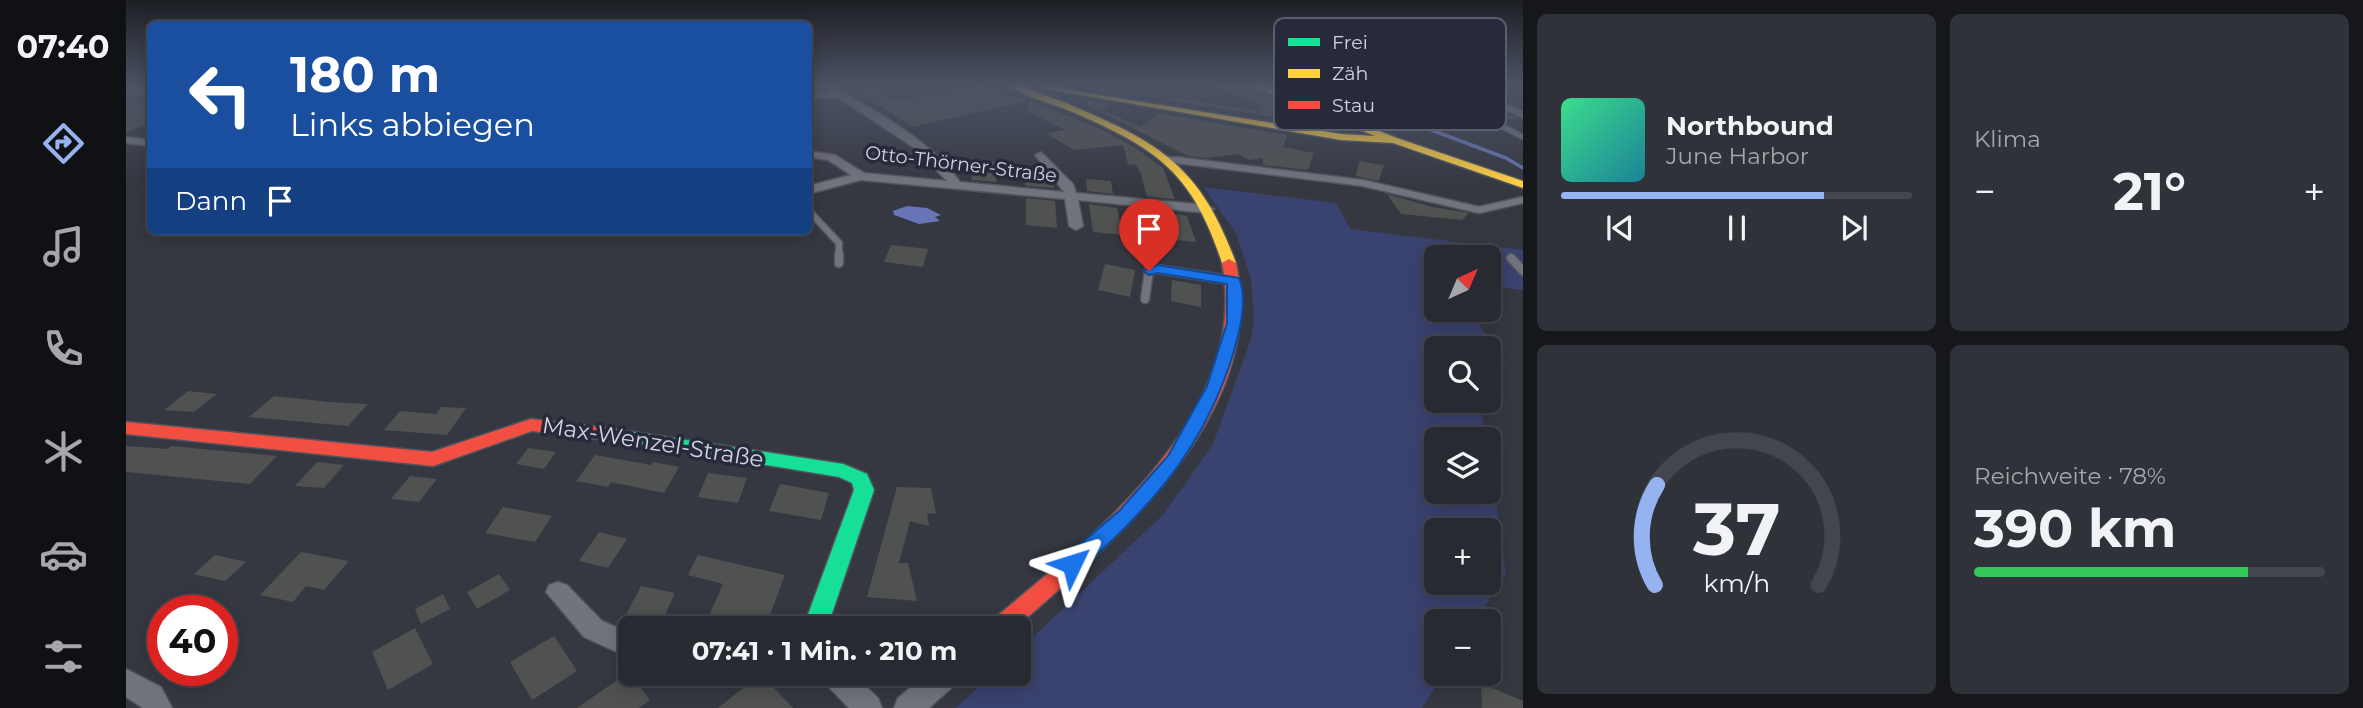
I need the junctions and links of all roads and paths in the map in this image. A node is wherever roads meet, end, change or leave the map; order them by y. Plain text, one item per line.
1 (876, 119) edge
2 (1095, 119) edge
3 (1232, 119) edge
4 (1274, 126) edge
5 (1506, 128) edge
6 (1297, 130) edge
7 (1368, 130) edge
8 (1523, 137) edge
9 (126, 140) edge
10 (1394, 140) junction
11 (147, 143) edge
12 (812, 155) edge
13 (1041, 155) dead end
14 (1167, 159) junction
15 (860, 176) junction
16 (956, 185) junction
17 (1523, 185) edge
18 (812, 189) edge
19 (1072, 197) junction
20 (1523, 200) edge
21 (1207, 209) junction
22 (812, 213) edge
23 (1076, 226) dead end
24 (1511, 258) dead end
25 (839, 263) dead end
26 (1523, 271) edge
27 (1234, 281) junction
28 (1145, 299) dead end
29 (126, 428) edge
30 (558, 592) dead end
31 (819, 616) edge
32 (1013, 616) edge
33 (618, 640) edge
34 (126, 682) edge
35 (847, 686) edge
36 (933, 686) edge
37 (158, 708) edge
38 (868, 708) edge
39 (908, 708) edge

1 - 16 street
2 - 14 street
3 - 4 street
5 - 8 lane
6 - 10 street
7 - 10 street
9 - 11 street
10 - 17 street
12 - 15 street, Otto-Thörner-Straße
13 - 19 street, Otto-Thörner-Straße
14 - 20 lane
14 - 21 street
15 - 16 street, Otto-Thörner-Straße
15 - 18 street
16 - 19 street, Otto-Thörner-Straße
19 - 21 street, Otto-Thörner-Straße
19 - 23 street, Otto-Thörner-Straße
21 - 27 street
22 - 25 lane
24 - 26 lane
27 - 28 lane
27 - 32 street
29 - 31 street, Max-Wenzel-Straße
30 - 33 street
34 - 37 street
35 - 38 street
36 - 39 street

